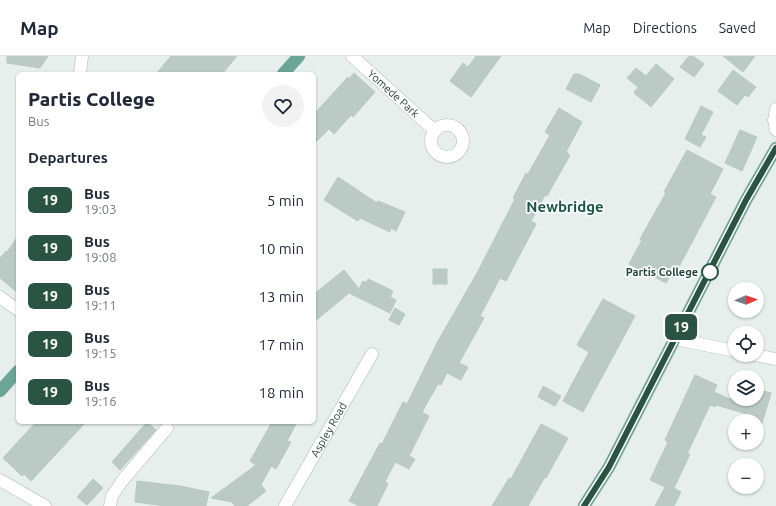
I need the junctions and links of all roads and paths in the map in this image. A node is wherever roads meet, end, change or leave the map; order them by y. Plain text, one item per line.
1 (82, 56) edge
2 (299, 56) edge
3 (352, 56) edge
4 (80, 72) edge
5 (285, 72) edge
6 (776, 109) edge
7 (776, 130) edge
8 (435, 131) dead end
9 (776, 148) edge
10 (0, 297) edge
11 (16, 309) edge
12 (675, 339) junction
13 (728, 350) edge
14 (372, 354) dead end
15 (764, 357) edge
16 (776, 359) edge
17 (16, 373) edge
18 (0, 391) edge
19 (167, 428) dead end
20 (0, 480) edge
21 (45, 506) edge
22 (110, 506) edge
23 (285, 506) edge
24 (584, 506) edge

1 - 4 street
2 - 5 main road
3 - 8 street, Yomede Park
6 - 7 street
9 - 12 main road
10 - 11 street
12 - 13 street
12 - 24 main road
14 - 23 street, Aspley Road
15 - 16 street
17 - 18 main road
19 - 22 street
20 - 21 street

